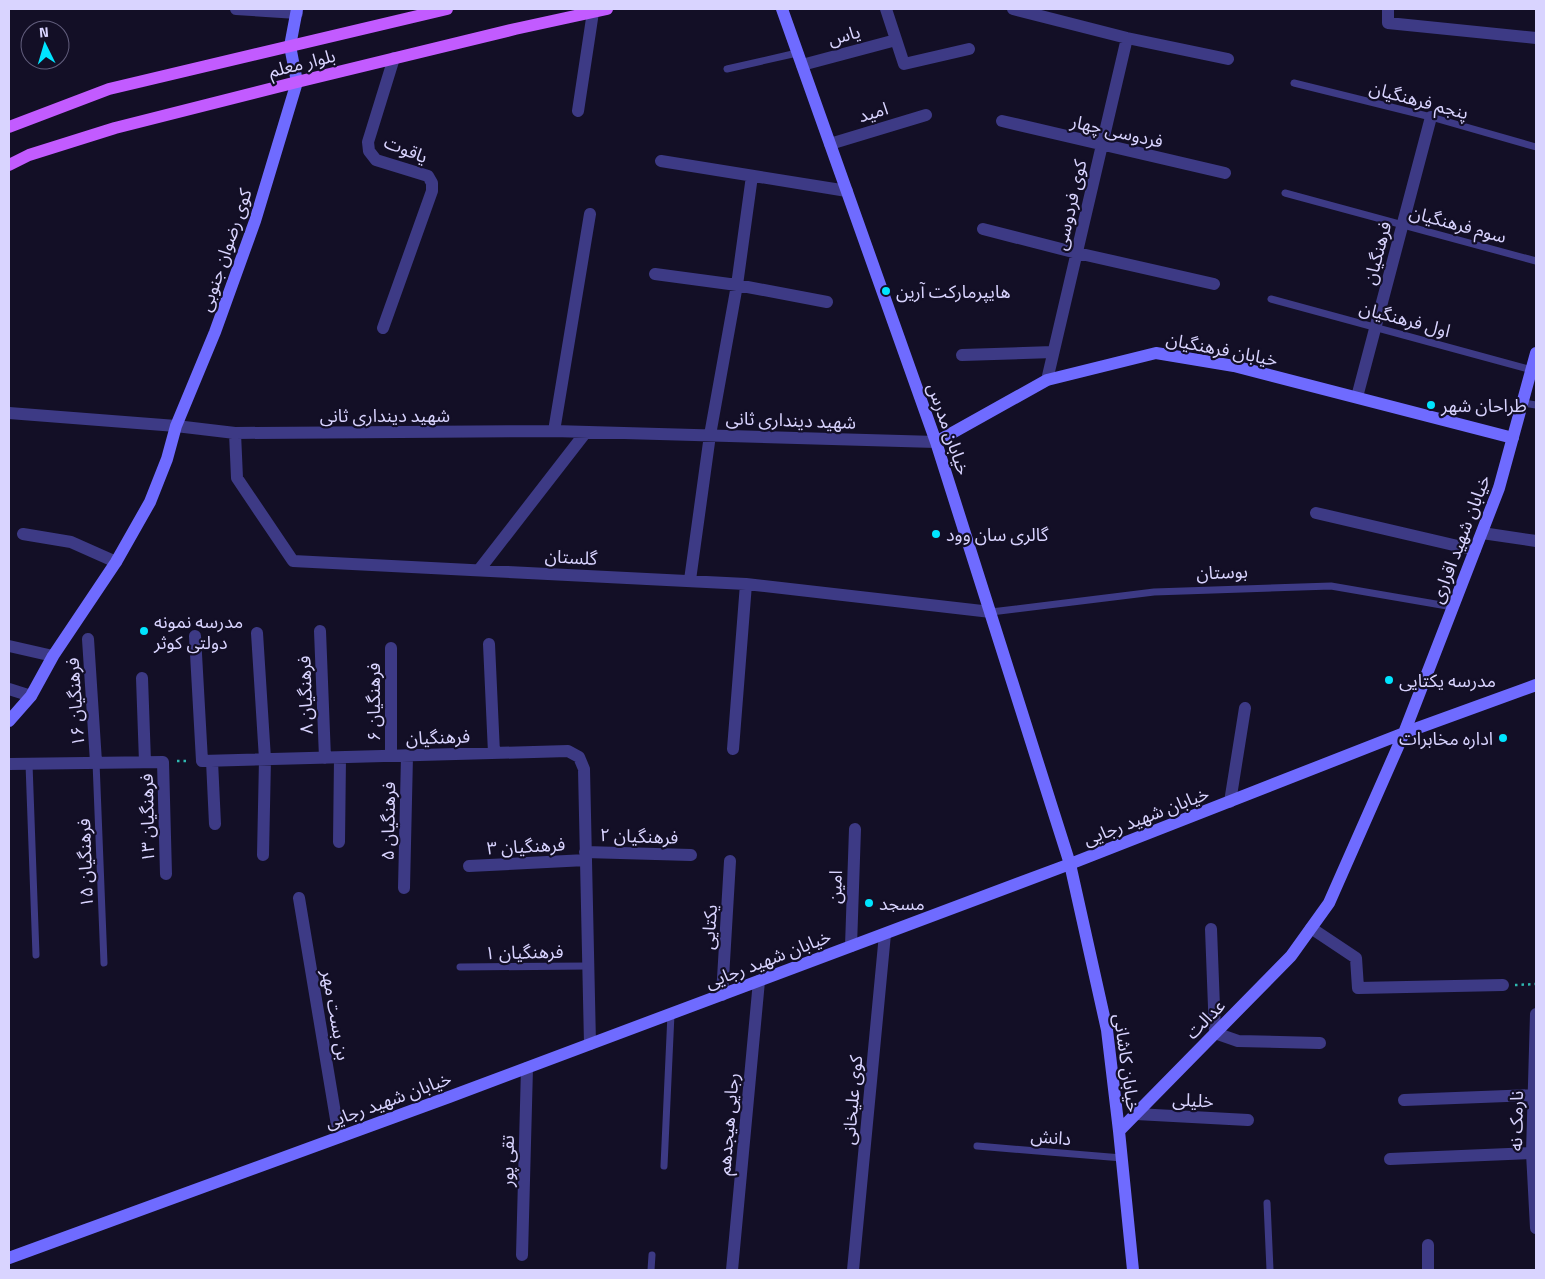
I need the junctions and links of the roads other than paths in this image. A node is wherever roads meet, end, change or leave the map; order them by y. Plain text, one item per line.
1 (236, 9) edge
2 (447, 9) edge
3 (607, 9) edge
4 (782, 9) edge
5 (886, 9) edge
6 (1013, 9) edge
7 (1388, 9) edge
8 (297, 11) edge
9 (593, 12) junction
10 (1127, 38) junction
11 (1536, 38) edge
12 (896, 40) junction
13 (290, 46) junction
14 (969, 49) dead end
15 (394, 58) junction
16 (800, 59) junction
17 (1228, 59) dead end
18 (727, 68) dead end
19 (297, 82) junction
20 (1294, 83) dead end
21 (578, 111) dead end
22 (926, 115) dead end
23 (1431, 118) junction
24 (1002, 121) dead end
25 (9, 127) edge
26 (830, 144) junction
27 (1102, 146) junction
28 (1536, 147) edge
29 (661, 161) dead end
30 (9, 165) edge
31 (1225, 173) dead end
32 (752, 176) junction
33 (847, 191) junction
34 (1285, 193) dead end
35 (590, 214) dead end
36 (1403, 225) junction
37 (983, 229) dead end
38 (1077, 253) junction
39 (1536, 261) edge
40 (655, 274) dead end
41 (1214, 284) dead end
42 (737, 285) junction
43 (1271, 299) dead end
44 (827, 302) dead end
45 (1376, 326) junction
46 (383, 328) dead end
47 (1053, 352) junction
48 (1536, 353) edge
49 (962, 355) dead end
50 (1532, 370) junction
51 (1047, 380) junction
52 (1356, 397) junction
53 (1530, 404) edge
54 (9, 413) edge
55 (176, 426) junction
56 (554, 431) junction
57 (586, 432) junction
58 (234, 433) junction
59 (710, 435) junction
60 (1513, 438) junction
61 (936, 442) junction
62 (1316, 513) dead end
63 (1482, 533) junction
64 (23, 534) dead end
65 (1536, 542) edge
66 (1475, 550) junction
67 (116, 562) junction
68 (479, 570) junction
69 (690, 580) junction
70 (746, 584) junction
71 (1453, 607) junction
72 (991, 612) junction
73 (320, 631) dead end
74 (257, 633) dead end
75 (195, 636) dead end
76 (88, 639) dead end
77 (489, 644) dead end
78 (9, 646) edge
79 (391, 648) dead end
80 (53, 656) junction
81 (142, 678) dead end
82 (1536, 685) edge
83 (9, 689) edge
84 (30, 696) junction
85 (1245, 708) dead end
86 (9, 721) edge
87 (1404, 733) junction
88 (733, 750) dead end
89 (494, 753) junction
90 (391, 756) junction
91 (407, 756) junction
92 (325, 758) junction
93 (340, 758) junction
94 (266, 759) junction
95 (207, 761) junction
96 (96, 762) junction
97 (145, 762) junction
98 (9, 764) edge
99 (29, 764) junction
100 (1230, 802) junction
101 (215, 824) dead end
102 (855, 829) dead end
103 (339, 842) dead end
104 (263, 855) dead end
105 (691, 855) dead end
106 (586, 856) junction
107 (730, 861) dead end
108 (1070, 864) junction
109 (469, 866) dead end
110 (166, 874) dead end
111 (404, 888) dead end
112 (299, 898) dead end
113 (1311, 928) junction
114 (1211, 929) dead end
115 (886, 934) junction
116 (851, 946) junction
117 (36, 955) dead end
118 (104, 963) dead end
119 (588, 966) junction
120 (460, 967) dead end
121 (759, 981) junction
122 (1503, 985) road end
123 (722, 995) junction
124 (671, 1014) junction
125 (1536, 1014) edge
126 (1215, 1033) junction
127 (1320, 1043) dead end
128 (590, 1044) junction
129 (527, 1068) junction
130 (1534, 1095) junction
131 (1404, 1100) dead end
132 (1136, 1114) junction
133 (1248, 1120) dead end
134 (1119, 1131) junction
135 (339, 1137) junction
136 (977, 1146) dead end
137 (1532, 1153) junction
138 (1122, 1158) junction
139 (1390, 1159) dead end
140 (664, 1166) dead end
141 (1267, 1204) dead end
142 (1536, 1228) edge
143 (1428, 1245) dead end
144 (652, 1255) dead end
145 (522, 1256) dead end
146 (9, 1258) edge
147 (651, 1270) edge
148 (732, 1270) edge
149 (853, 1270) edge
150 (1133, 1270) edge
151 (1270, 1270) edge
152 (1428, 1270) edge

1 - 8 street
2 - 13 main road, بلوار معلم
3 - 9 main road, بلوار معلم
4 - 16 street, خیابان مدرس
5 - 12 street
6 - 10 street
7 - 11 street
8 - 13 street
9 - 15 main road, بلوار معلم
9 - 21 street
10 - 17 street
10 - 27 street, کوی فردوسی
12 - 14 street
12 - 16 street, یاس
13 - 19 street
13 - 25 main road, بلوار معلم
15 - 19 main road, بلوار معلم
15 - 46 street, یاقوت
16 - 18 lane
16 - 26 street, خیابان مدرس
19 - 30 main road, بلوار معلم
19 - 55 street, کوی رضوان جنوبی
20 - 23 lane, پنجم فرهنگیان
22 - 26 street, امید
23 - 28 lane, پنجم فرهنگیان
23 - 36 street, فرهنگیان
24 - 27 street, فردوسی چهار
26 - 33 street, خیابان مدرس
27 - 31 street, فردوسی چهار
27 - 38 street, کوی فردوسی
29 - 32 street
32 - 33 street
32 - 42 street
33 - 61 street, خیابان مدرس
34 - 36 lane, سوم فرهنگیان
35 - 56 street
36 - 39 lane, سوم فرهنگیان
36 - 45 street, فرهنگیان
37 - 38 street
38 - 41 street
38 - 47 street, کوی فردوسی
40 - 42 street
42 - 44 street
42 - 59 street
43 - 45 lane, اول فرهنگیان
45 - 50 lane, اول فرهنگیان
45 - 52 street, فرهنگیان
47 - 49 street
47 - 51 street, کوی فردوسی
48 - 50 street, خیابان شهید اقراری
50 - 53 street, خیابان شهید اقراری
51 - 52 street, خیابان فرهنگیان
51 - 61 street, خیابان فرهنگیان
52 - 60 street, خیابان فرهنگیان
53 - 60 street, خیابان شهید اقراری
54 - 55 street, شهید دینداری ثانی
55 - 58 street, شهید دینداری ثانی
55 - 67 street
56 - 57 street, شهید دینداری ثانی
56 - 58 street, شهید دینداری ثانی
57 - 59 street, شهید دینداری ثانی
57 - 68 street
58 - 68 street, گلستان
59 - 61 street, شهید دینداری ثانی
59 - 69 street
60 - 63 street, خیابان شهید اقراری
61 - 72 street, خیابان مدرس
62 - 66 street
63 - 65 street
63 - 66 street, خیابان شهید اقراری
64 - 67 street
66 - 71 street, خیابان شهید اقراری
67 - 80 street
68 - 69 street, گلستان
69 - 70 street, گلستان
70 - 72 street, گلستان
70 - 88 street
71 - 72 lane, بوستان
71 - 87 street, خیابان شهید اقراری
72 - 108 street, خیابان مدرس
73 - 92 street, فرهنگیان ۸
74 - 94 street
75 - 95 street
76 - 96 street, فرهنگیان ۱۶
77 - 89 street
78 - 80 street
79 - 90 street, فرهنگیان ۶
80 - 84 street
81 - 97 street
82 - 87 street, خیابان شهید رجایی
83 - 84 street
84 - 86 street
85 - 100 street
87 - 100 street, خیابان شهید رجایی
87 - 113 street, عدالت
89 - 91 street, فرهنگیان
89 - 106 street, فرهنگیان
90 - 91 street, فرهنگیان
90 - 93 street, فرهنگیان
91 - 111 street, فرهنگیان ۵
92 - 93 street, فرهنگیان
92 - 94 street, فرهنگیان
93 - 103 street
94 - 95 street, فرهنگیان
94 - 104 street
95 - 101 street
96 - 97 street
96 - 99 street
96 - 118 lane, فرهنگیان ۱۵
97 - 110 street, فرهنگیان ۱۳
98 - 99 street
99 - 117 lane
100 - 108 street, خیابان شهید رجایی
102 - 116 street, امین
105 - 106 street, فرهنگیان ۲
106 - 109 street, فرهنگیان ۳
106 - 119 street, فرهنگیان
107 - 123 street, یکتایی
108 - 115 street, خیابان شهید رجایی
108 - 134 street, خیابان کاشانی
112 - 135 street, بن بست مهر
113 - 122 street
113 - 126 street, عدالت
114 - 126 street
115 - 116 street, خیابان شهید رجایی
115 - 149 street, کوی علیخانی
116 - 121 street, خیابان شهید رجایی
119 - 120 lane, فرهنگیان ۱
119 - 128 street, فرهنگیان
121 - 123 street, خیابان شهید رجایی
121 - 148 street, رجایی هیجدهم
123 - 124 street, خیابان شهید رجایی
124 - 128 street, خیابان شهید رجایی
124 - 140 lane
125 - 130 street, نارمک نه
126 - 127 street
126 - 132 street, عدالت
128 - 129 street, خیابان شهید رجایی
129 - 135 street, خیابان شهید رجایی
129 - 145 street, تقی پور
130 - 131 street
130 - 137 street, نارمک نه
132 - 133 street, خلیلی
132 - 134 street, عدالت
134 - 138 street, خیابان کاشانی
135 - 146 street, خیابان شهید رجایی
136 - 138 lane, دانش
137 - 139 street
137 - 142 street, نارمک نه
138 - 150 street, خیابان کاشانی
141 - 151 lane
143 - 152 street
144 - 147 lane

